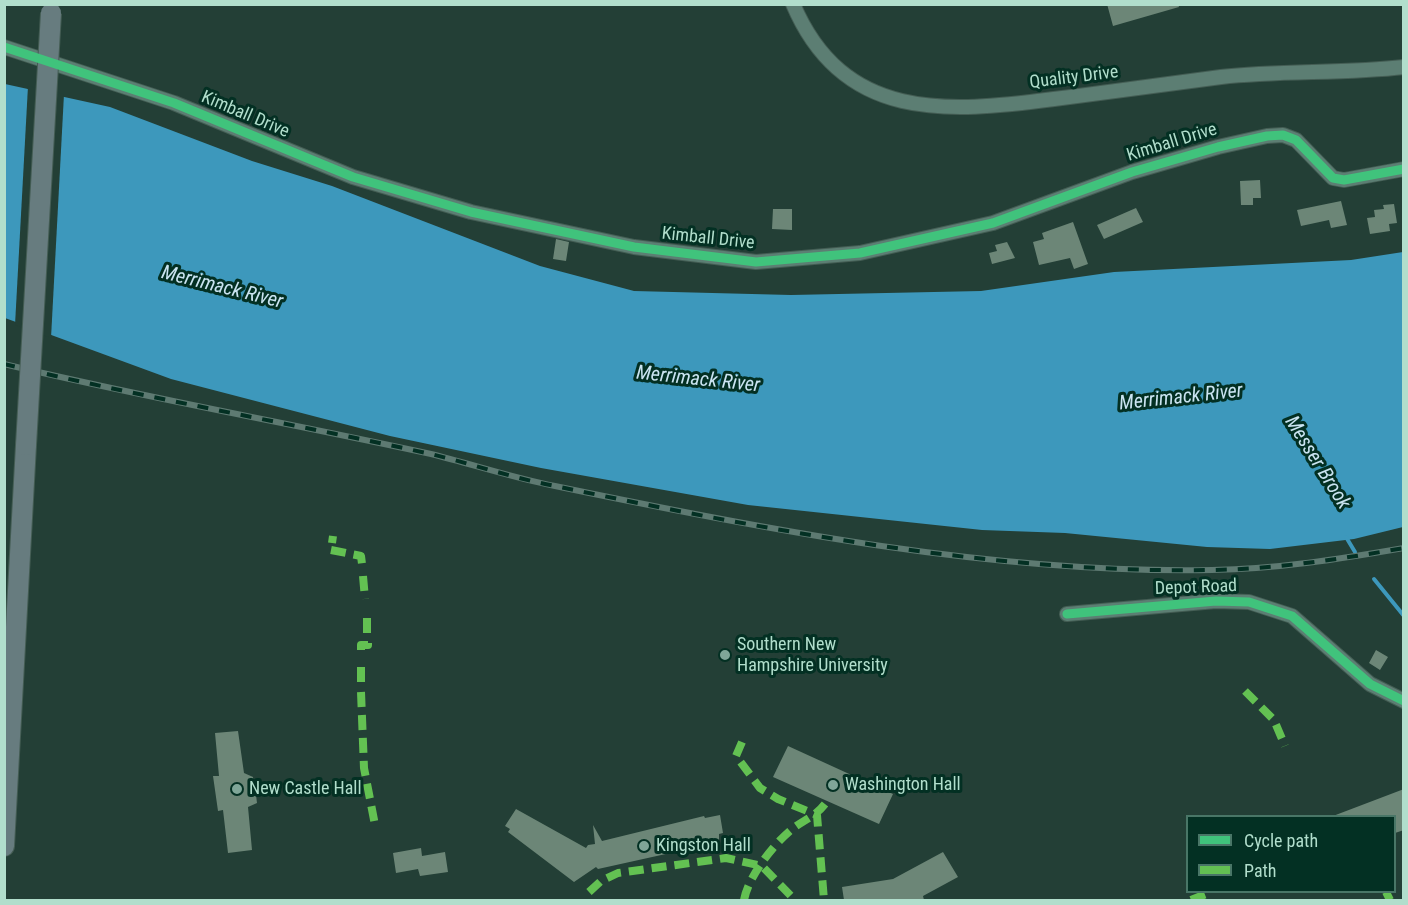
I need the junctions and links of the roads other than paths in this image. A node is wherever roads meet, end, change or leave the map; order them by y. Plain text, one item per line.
1 (793, 4) edge
2 (51, 9) edge
3 (4, 47) edge
4 (1404, 66) edge
5 (1404, 169) edge
6 (1067, 614) dead end
7 (1404, 701) edge
8 (4, 846) edge

1 - 4 street, Quality Drive
2 - 8 highway, bridge
3 - 5 street, Kimball Drive
6 - 7 street, Depot Road

